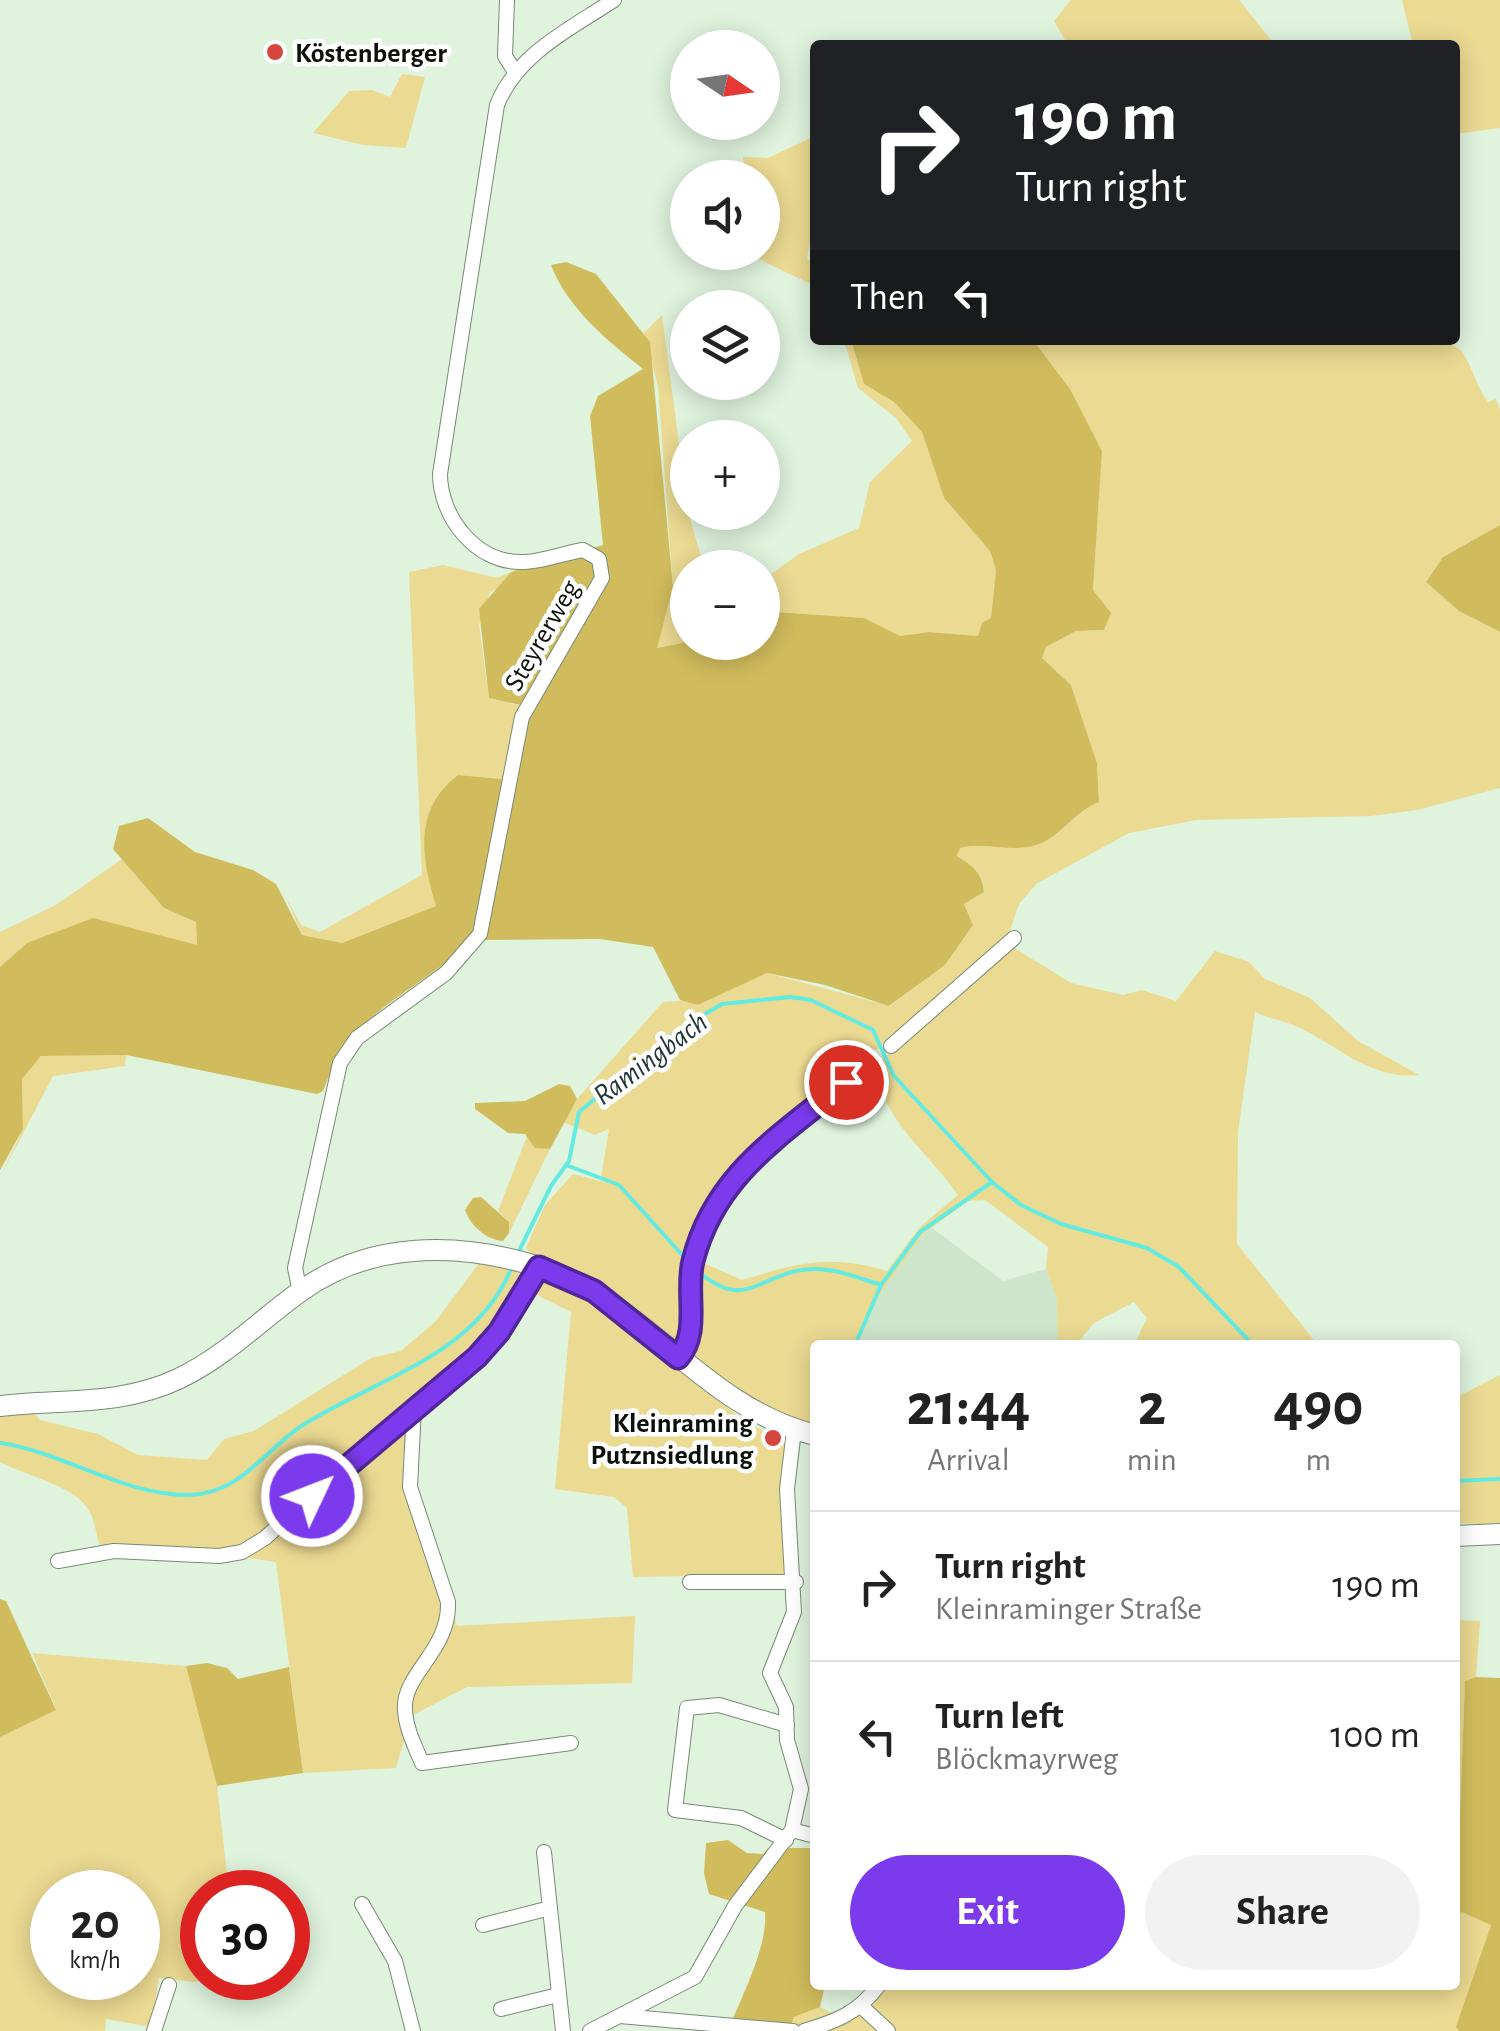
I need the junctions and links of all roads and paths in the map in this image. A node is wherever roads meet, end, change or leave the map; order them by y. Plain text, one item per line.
1 (507, 0) edge
2 (614, 0) edge
3 (515, 72) junction
4 (1014, 938) dead end
5 (890, 1046) dead end
6 (872, 1061) dead end
7 (535, 1266) junction
8 (300, 1292) junction
9 (678, 1358) junction
10 (0, 1406) edge
11 (414, 1408) junction
12 (804, 1433) edge
13 (1500, 1534) edge
14 (1460, 1536) edge
15 (58, 1561) dead end
16 (690, 1582) dead end
17 (796, 1582) junction
18 (787, 1725) junction
19 (572, 1743) dead end
20 (789, 1835) junction
21 (810, 1836) edge
22 (544, 1852) dead end
23 (362, 1904) dead end
24 (550, 1908) junction
25 (483, 1925) dead end
26 (169, 1984) dead end
27 (875, 1990) edge
28 (558, 1994) junction
29 (862, 2007) junction
30 (501, 2009) dead end
31 (617, 2016) junction
32 (154, 2031) edge
33 (413, 2031) edge
34 (563, 2031) edge
35 (590, 2031) edge
36 (793, 2031) edge
37 (804, 2031) edge
38 (888, 2031) edge

1 - 3 street
2 - 3 street, Steyrerweg
3 - 8 street, Steyrerweg
4 - 5 street
6 - 9 street
7 - 8 main road
7 - 9 main road
7 - 11 street
8 - 10 main road
9 - 12 main road
11 - 15 street
11 - 19 street
12 - 17 street
13 - 14 main road
16 - 17 street
17 - 18 street
18 - 20 street
18 - 20 street
20 - 21 street
20 - 31 street
22 - 24 street
23 - 33 street
24 - 25 street
24 - 28 street
26 - 32 street
27 - 29 street
28 - 30 street
28 - 34 street
29 - 37 street
29 - 38 street
31 - 35 street
31 - 36 street

